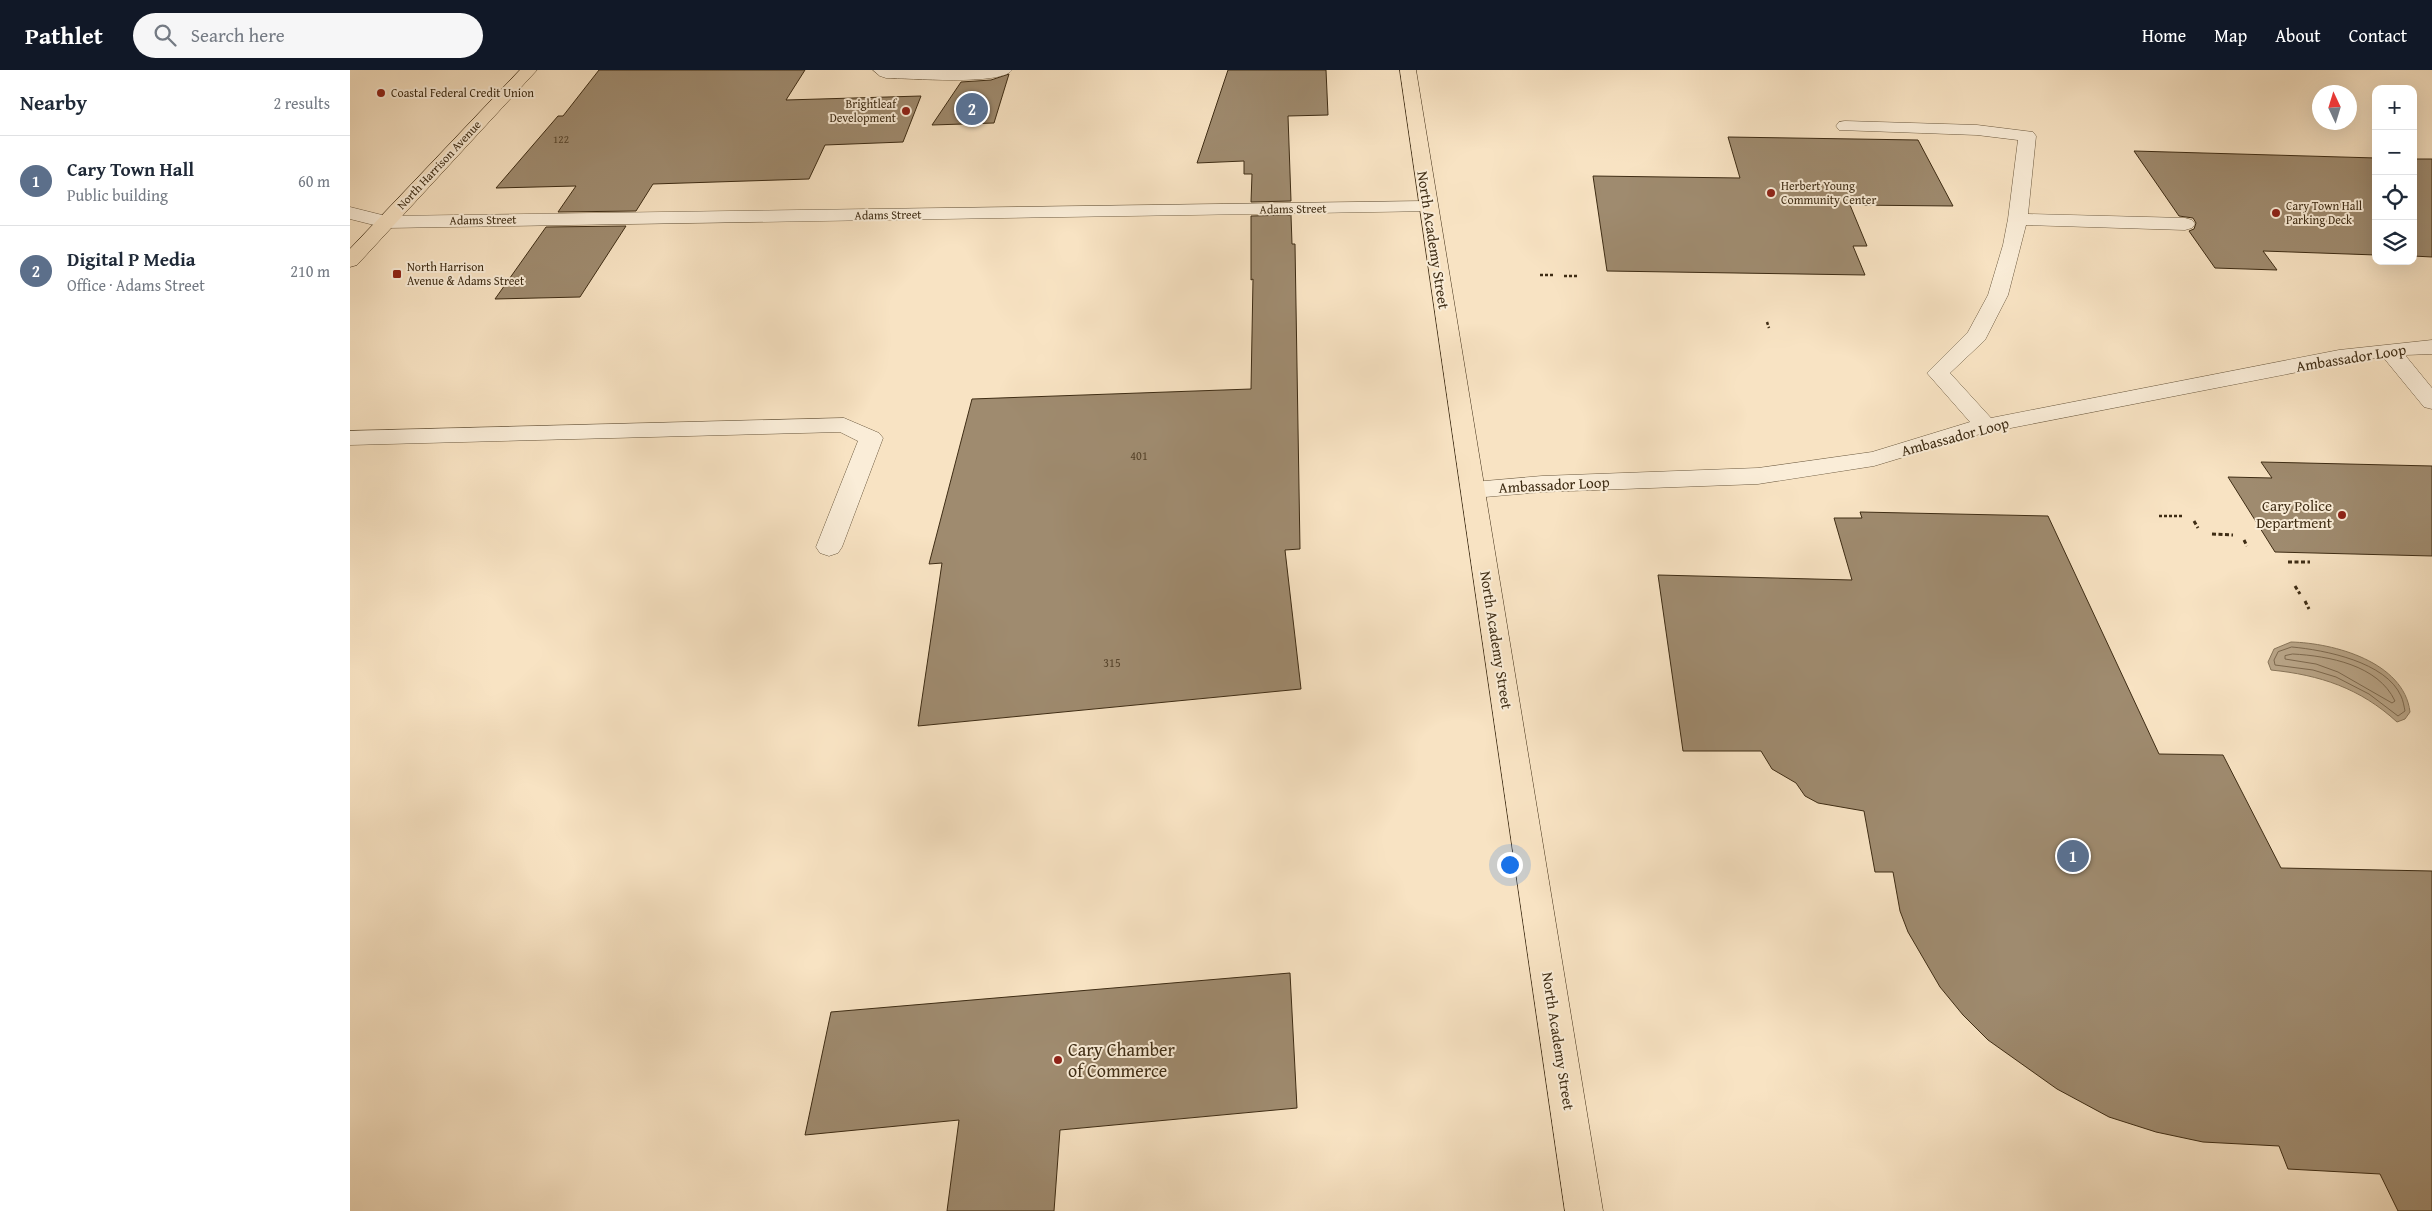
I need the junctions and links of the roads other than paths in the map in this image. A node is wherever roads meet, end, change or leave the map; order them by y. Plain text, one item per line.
1 (529, 70) edge
2 (880, 70) edge
3 (1004, 70) edge
4 (1408, 70) edge
5 (1846, 126) dead end
6 (1427, 207) junction
7 (350, 213) edge
8 (2018, 219) junction
9 (386, 222) junction
10 (2185, 224) dead end
11 (350, 261) edge
12 (2432, 347) edge
13 (2389, 350) junction
14 (2432, 402) edge
15 (1986, 426) junction
16 (350, 438) edge
17 (1473, 490) junction
18 (829, 547) dead end
19 (1584, 1211) edge

1 - 9 main road, North Harrison Avenue
2 - 3 street
4 - 6 main road, North Academy Street
5 - 8 street
6 - 9 street, Adams Street
6 - 17 main road, North Academy Street
7 - 9 street, Adams Street
8 - 10 street
8 - 15 street
9 - 11 main road, North Harrison Avenue
12 - 13 street, Ambassador Loop
13 - 14 street
13 - 15 street, Ambassador Loop
15 - 17 street, Ambassador Loop
16 - 18 street
17 - 19 main road, North Academy Street

